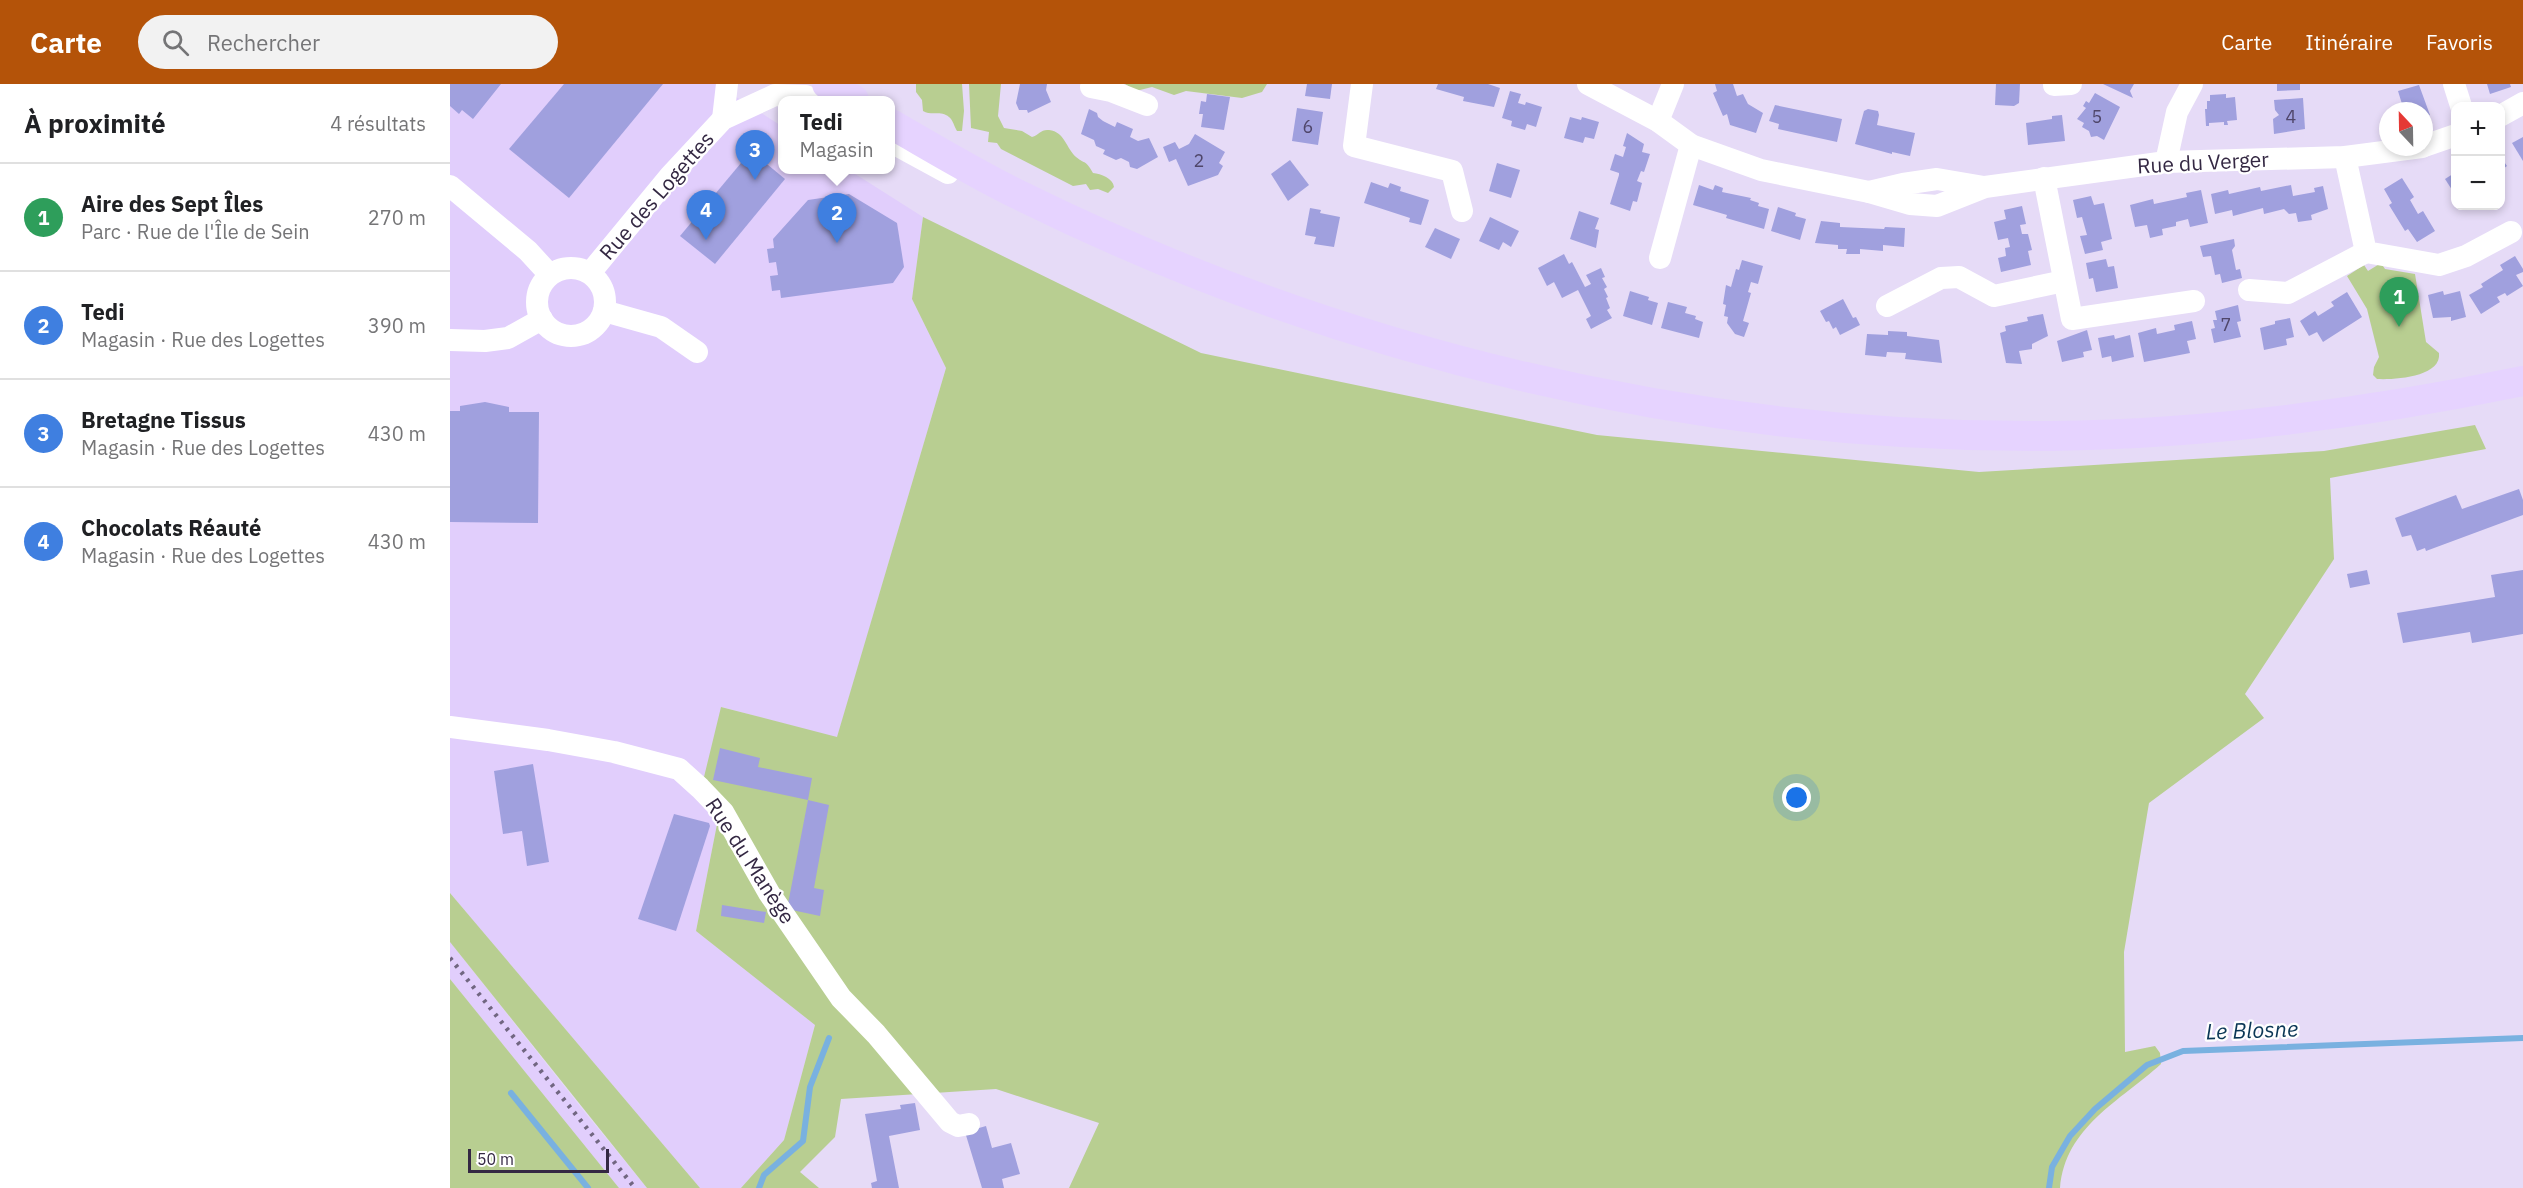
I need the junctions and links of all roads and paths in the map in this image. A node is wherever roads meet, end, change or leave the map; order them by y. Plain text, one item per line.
1 (727, 84) edge
2 (827, 84) edge
3 (1362, 84) edge
4 (1588, 84) edge
5 (1673, 84) edge
6 (2190, 84) edge
7 (2454, 84) edge
8 (1105, 87) edge
9 (806, 96) edge
10 (847, 96) edge
11 (2460, 102) edge
12 (2523, 103) edge
13 (1147, 105) dead end
14 (2505, 113) edge
15 (723, 119) junction
16 (1658, 121) junction
17 (895, 126) edge
18 (2451, 137) edge
19 (2433, 143) edge
20 (895, 144) edge
21 (1691, 145) junction
22 (2379, 153) edge
23 (2345, 157) junction
24 (2166, 162) junction
25 (2044, 178) junction
26 (450, 186) edge
27 (1462, 212) dead end
28 (2511, 232) dead end
29 (1104, 234) junction
30 (2366, 252) junction
31 (1660, 258) dead end
32 (590, 273) junction
33 (550, 275) junction
34 (2064, 281) junction
35 (2249, 290) dead end
36 (2194, 301) dead end
37 (1887, 306) dead end
38 (604, 310) junction
39 (542, 319) junction
40 (450, 340) edge
41 (697, 352) dead end
42 (2523, 381) edge
43 (450, 727) edge
44 (969, 1124) dead end

1 - 15 street
2 - 10 main road
3 - 27 street
4 - 16 street, Rue du Verger
5 - 16 street
6 - 24 street
7 - 11 street
8 - 13 street
9 - 15 street
12 - 14 street
15 - 32 street, Rue des Logettes
16 - 21 street, Rue du Verger
17 - 29 main road
18 - 19 street, Rue du Verger
20 - 29 street
21 - 25 street, Rue du Verger
21 - 31 street
22 - 23 street, Rue du Verger
23 - 24 street, Rue du Verger
23 - 30 street
24 - 25 street, Rue du Verger
25 - 34 street
26 - 33 street
28 - 30 street
29 - 42 main road
30 - 35 street
32 - 33 street
32 - 38 street
33 - 39 street
34 - 36 street
34 - 37 street
38 - 39 street
38 - 41 street
39 - 40 street
43 - 44 street, Rue du Manège

